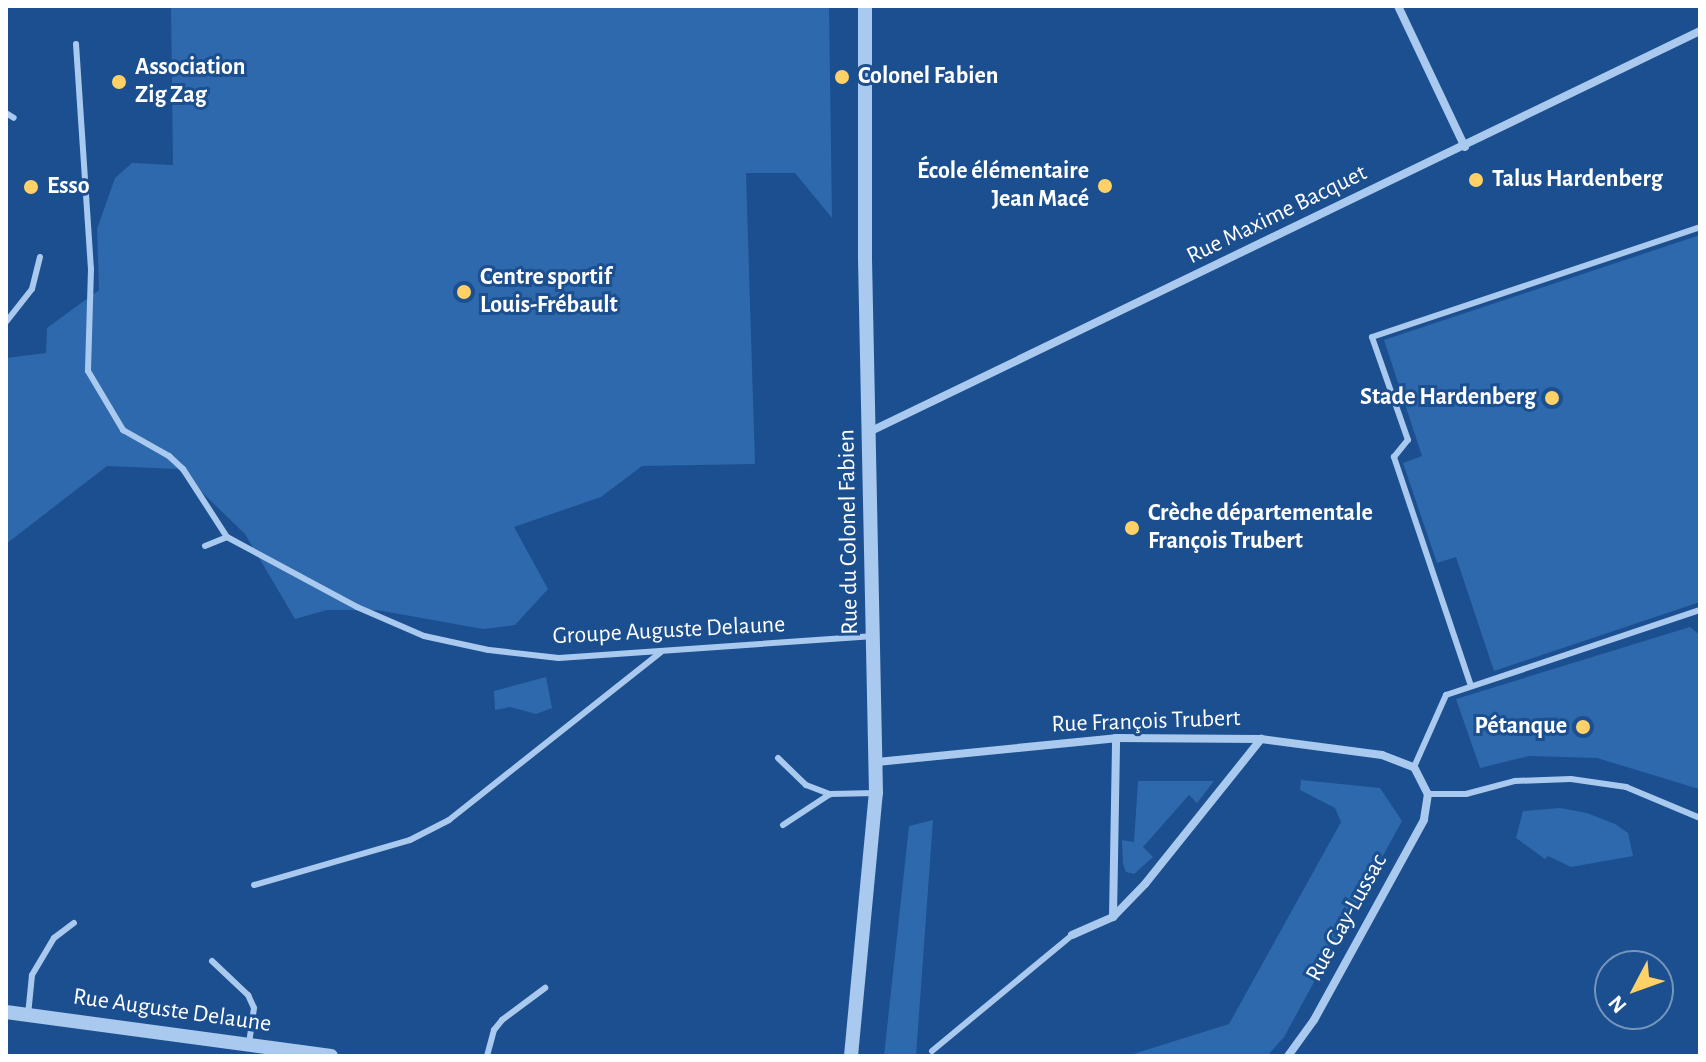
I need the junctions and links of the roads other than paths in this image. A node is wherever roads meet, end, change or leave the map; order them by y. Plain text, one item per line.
1 (865, 6) edge
2 (1398, 6) edge
3 (1700, 31) edge
4 (76, 44) dead end
5 (6, 113) edge
6 (14, 118) dead end
7 (1465, 147) junction
8 (1700, 227) edge
9 (40, 257) dead end
10 (6, 322) edge
11 (869, 432) junction
12 (227, 537) junction
13 (205, 546) dead end
14 (1700, 610) edge
15 (874, 636) junction
16 (661, 652) junction
17 (1471, 686) junction
18 (1116, 738) junction
19 (1261, 739) junction
20 (778, 758) dead end
21 (877, 762) junction
22 (1414, 767) junction
23 (876, 793) junction
24 (830, 794) junction
25 (1428, 794) junction
26 (1700, 818) edge
27 (783, 825) dead end
28 (254, 885) dead end
29 (1113, 917) junction
30 (74, 923) dead end
31 (1072, 935) joint
32 (212, 961) dead end
33 (545, 988) dead end
34 (6, 1012) edge
35 (28, 1015) junction
36 (249, 1044) junction
37 (932, 1051) dead end
38 (331, 1056) edge
39 (487, 1056) edge
40 (851, 1056) edge
41 (1288, 1056) edge

1 - 11 street, Rue du Colonel Fabien
2 - 7 street
3 - 7 street, Rue Maxime Bacquet
4 - 12 lane
5 - 6 lane
7 - 11 street, Rue Maxime Bacquet
8 - 17 lane
9 - 10 lane
11 - 15 street, Rue du Colonel Fabien
12 - 13 lane
12 - 16 lane, Groupe Auguste Delaune
14 - 17 lane
15 - 16 lane, Groupe Auguste Delaune
15 - 21 street, Rue du Colonel Fabien
16 - 28 lane
17 - 22 lane
18 - 19 street, Rue François Trubert
18 - 21 street, Rue François Trubert
18 - 29 street
19 - 22 street, Rue François Trubert
19 - 29 street
20 - 24 lane
21 - 23 street, Rue du Colonel Fabien
22 - 25 street
23 - 24 lane
23 - 40 street, Rue du Colonel Fabien
24 - 27 lane
25 - 26 lane
25 - 41 street, Rue Gay-Lussac
29 - 31 street
30 - 35 lane
31 - 37 lane
32 - 36 lane
33 - 39 lane
34 - 35 street, Rue Auguste Delaune
35 - 36 street, Rue Auguste Delaune
36 - 38 street, Rue Auguste Delaune

